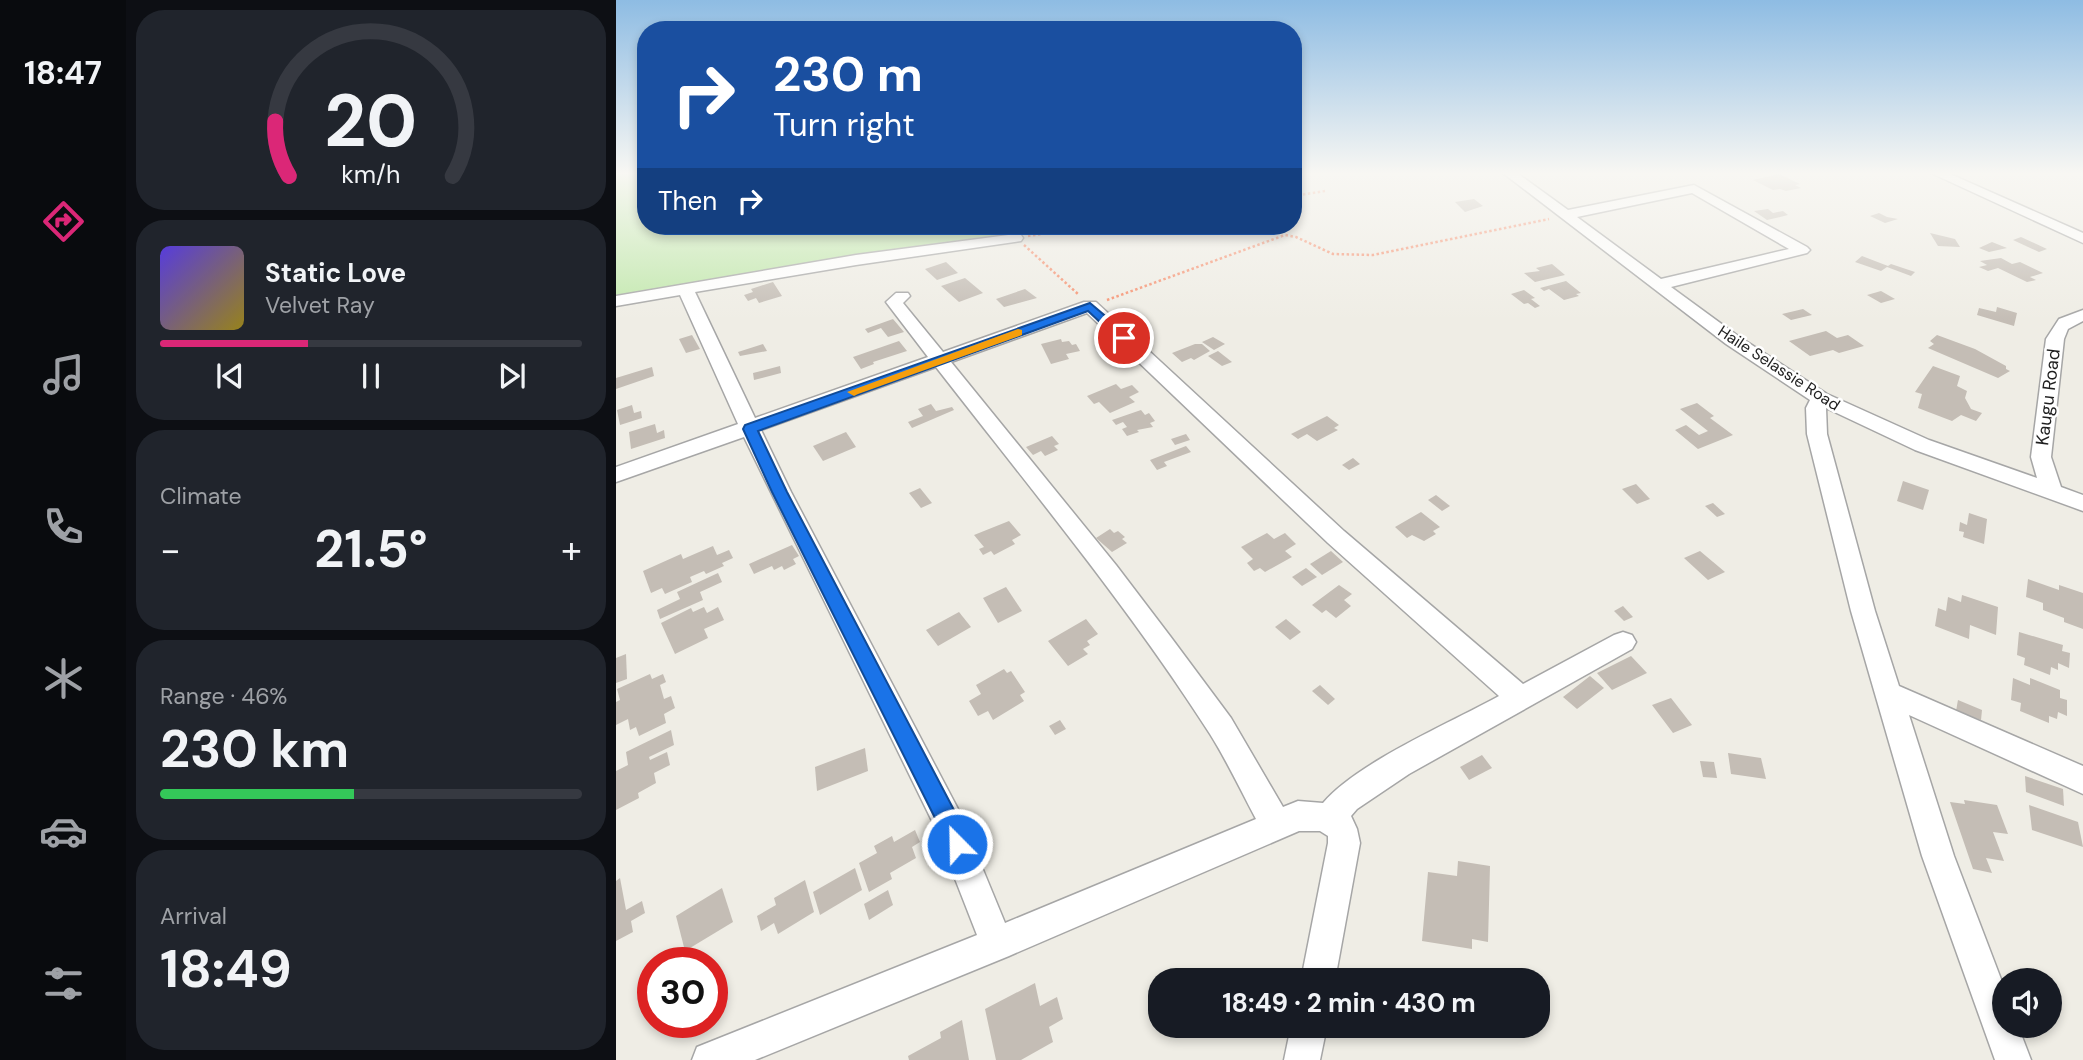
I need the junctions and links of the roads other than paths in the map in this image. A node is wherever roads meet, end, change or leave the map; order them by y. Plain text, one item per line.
1 (1574, 222) edge
2 (1753, 222) edge
3 (2047, 222) edge
4 (1016, 238) road end
5 (2083, 239) edge
6 (1658, 285) junction
7 (686, 291) junction
8 (902, 296) dead end
9 (616, 301) edge
10 (2083, 315) edge
11 (940, 361) junction
12 (1820, 398) junction
13 (750, 429) junction
14 (616, 475) edge
15 (2052, 493) junction
16 (2083, 503) edge
17 (1623, 642) dead end
18 (1887, 693) junction
19 (1519, 697) junction
20 (2083, 780) edge
21 (1330, 818) junction
22 (1276, 826) junction
23 (997, 944) junction
24 (1320, 968) edge
25 (1307, 1038) edge
26 (710, 1060) edge
27 (1302, 1060) edge
28 (2013, 1060) edge

1 - 6 street, Haile Selassie Road
2 - 6 street
3 - 5 street
4 - 7 street
6 - 12 street, Haile Selassie Road
7 - 9 street
7 - 13 street
8 - 11 street
10 - 15 street, Kaugu Road
11 - 13 street
11 - 19 street
11 - 22 street
12 - 15 street, Haile Selassie Road
12 - 18 street
13 - 14 street
13 - 23 street
15 - 16 street, Haile Selassie Road
17 - 19 street
18 - 20 street
18 - 28 street
19 - 21 street
21 - 22 street
21 - 24 street
22 - 23 street
23 - 26 street
25 - 27 street

